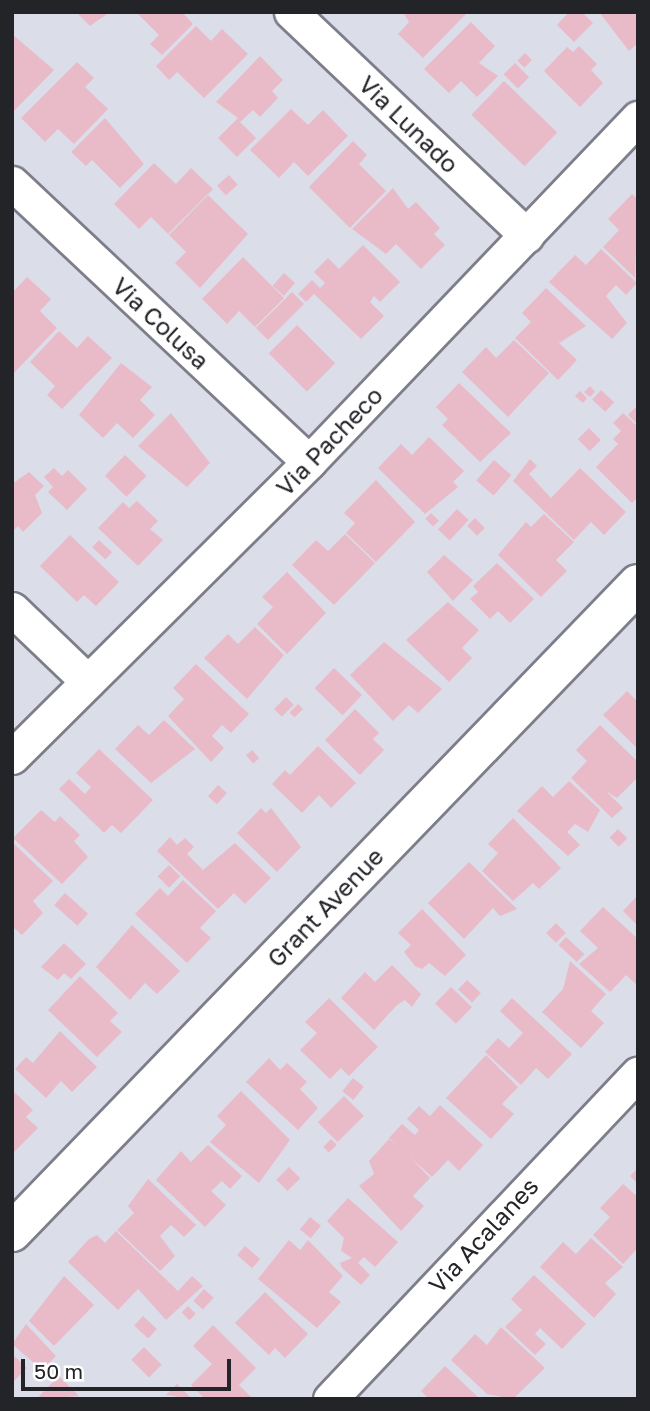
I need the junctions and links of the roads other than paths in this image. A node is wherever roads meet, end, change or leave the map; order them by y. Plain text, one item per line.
1 (291, 12) edge
2 (638, 118) edge
3 (12, 183) edge
4 (527, 236) junction
5 (309, 462) junction
6 (638, 584) edge
7 (12, 608) edge
8 (88, 682) junction
9 (12, 757) edge
10 (638, 1073) edge
11 (12, 1232) edge
12 (330, 1399) edge

1 - 4 street, Via Lunado
2 - 4 street, Via Pacheco
3 - 5 street, Via Colusa
4 - 5 street, Via Pacheco
5 - 8 street, Via Pacheco
6 - 11 main road, Grant Avenue
7 - 8 street
8 - 9 street, Via Pacheco
10 - 12 street, Via Acalanes

